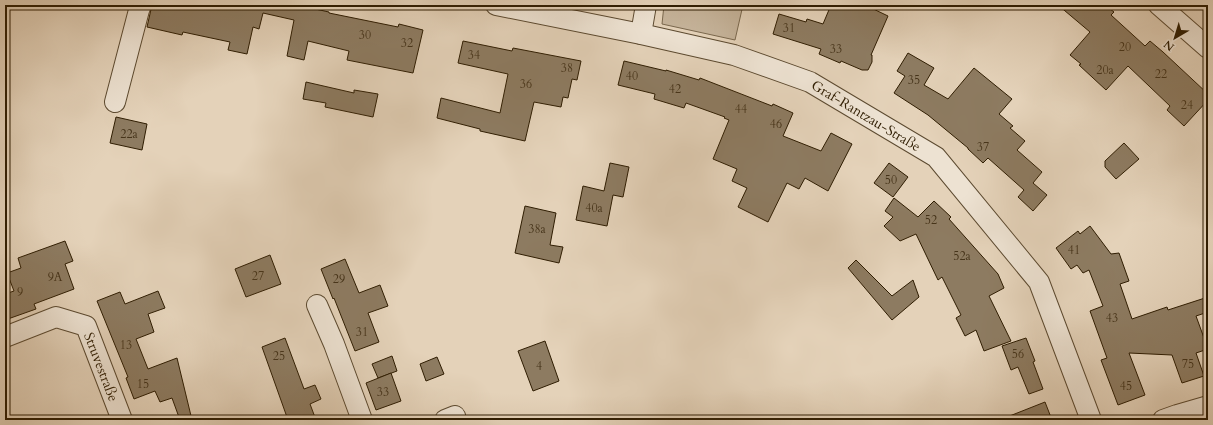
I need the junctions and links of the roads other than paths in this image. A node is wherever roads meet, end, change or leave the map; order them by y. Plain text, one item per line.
1 (141, 5) edge
2 (496, 5) edge
3 (646, 5) edge
4 (1159, 5) edge
5 (641, 34) junction
6 (1208, 48) edge
7 (115, 102) dead end
8 (317, 305) dead end
9 (5, 337) edge
10 (1208, 406) edge
11 (122, 420) edge
12 (362, 420) edge
13 (1091, 420) edge
14 (1162, 420) edge

1 - 7 street
2 - 5 street, Graf-Rantzau-Straße
3 - 5 street
4 - 6 street
5 - 13 street, Graf-Rantzau-Straße
8 - 12 street
9 - 11 street, Struvestraße
10 - 14 street

